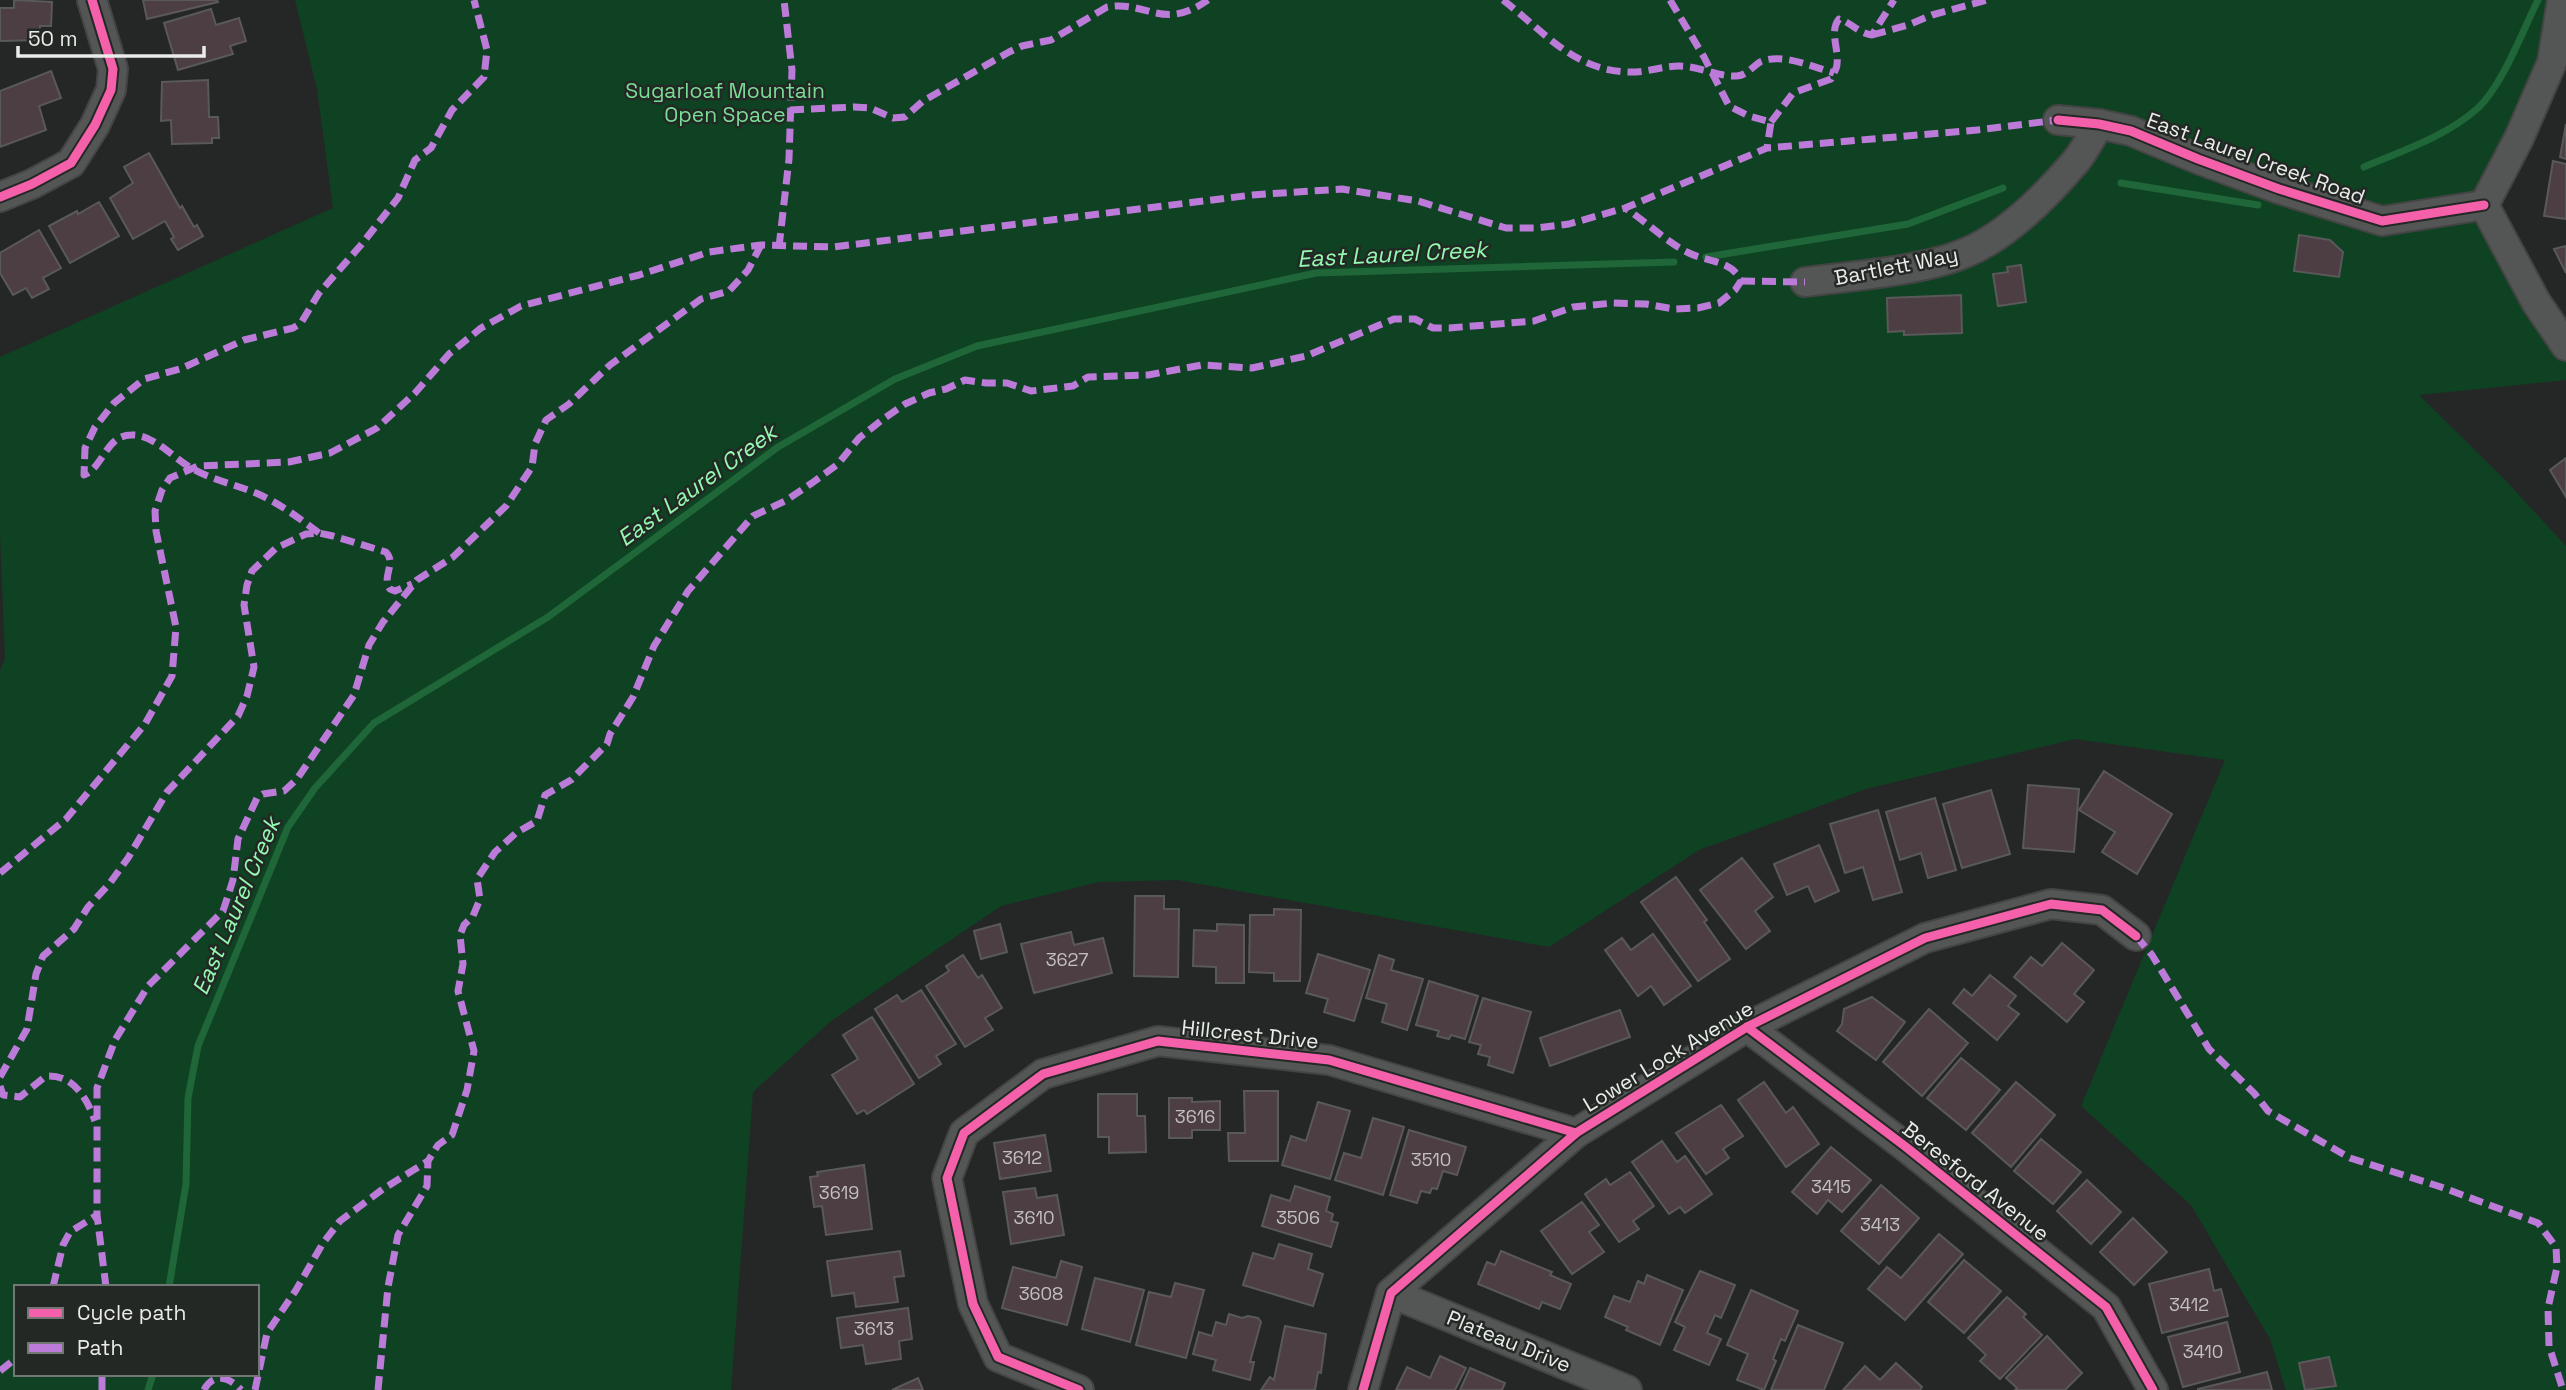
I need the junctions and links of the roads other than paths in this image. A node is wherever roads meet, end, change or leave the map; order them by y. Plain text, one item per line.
1 (92, 0) edge
2 (2562, 0) edge
3 (2058, 120) dead end
4 (2099, 124) junction
5 (0, 197) edge
6 (2484, 205) junction
7 (1805, 282) dead end
8 (2566, 346) edge
9 (2136, 936) dead end
10 (1747, 1027) junction
11 (1576, 1133) junction
12 (1391, 1293) junction
13 (1079, 1390) edge
14 (1363, 1390) edge
15 (1627, 1390) edge
16 (2153, 1390) edge

1 - 5 street
2 - 6 street
3 - 4 street, East Laurel Creek Road
4 - 6 street, East Laurel Creek Road
4 - 7 street, Bartlett Way
6 - 8 street
9 - 10 street, Lower Lock Avenue
10 - 11 street, Lower Lock Avenue
10 - 16 street, Beresford Avenue
11 - 12 street, Lower Lock Avenue
11 - 13 street, Hillcrest Drive
12 - 14 street
12 - 15 street, Plateau Drive

